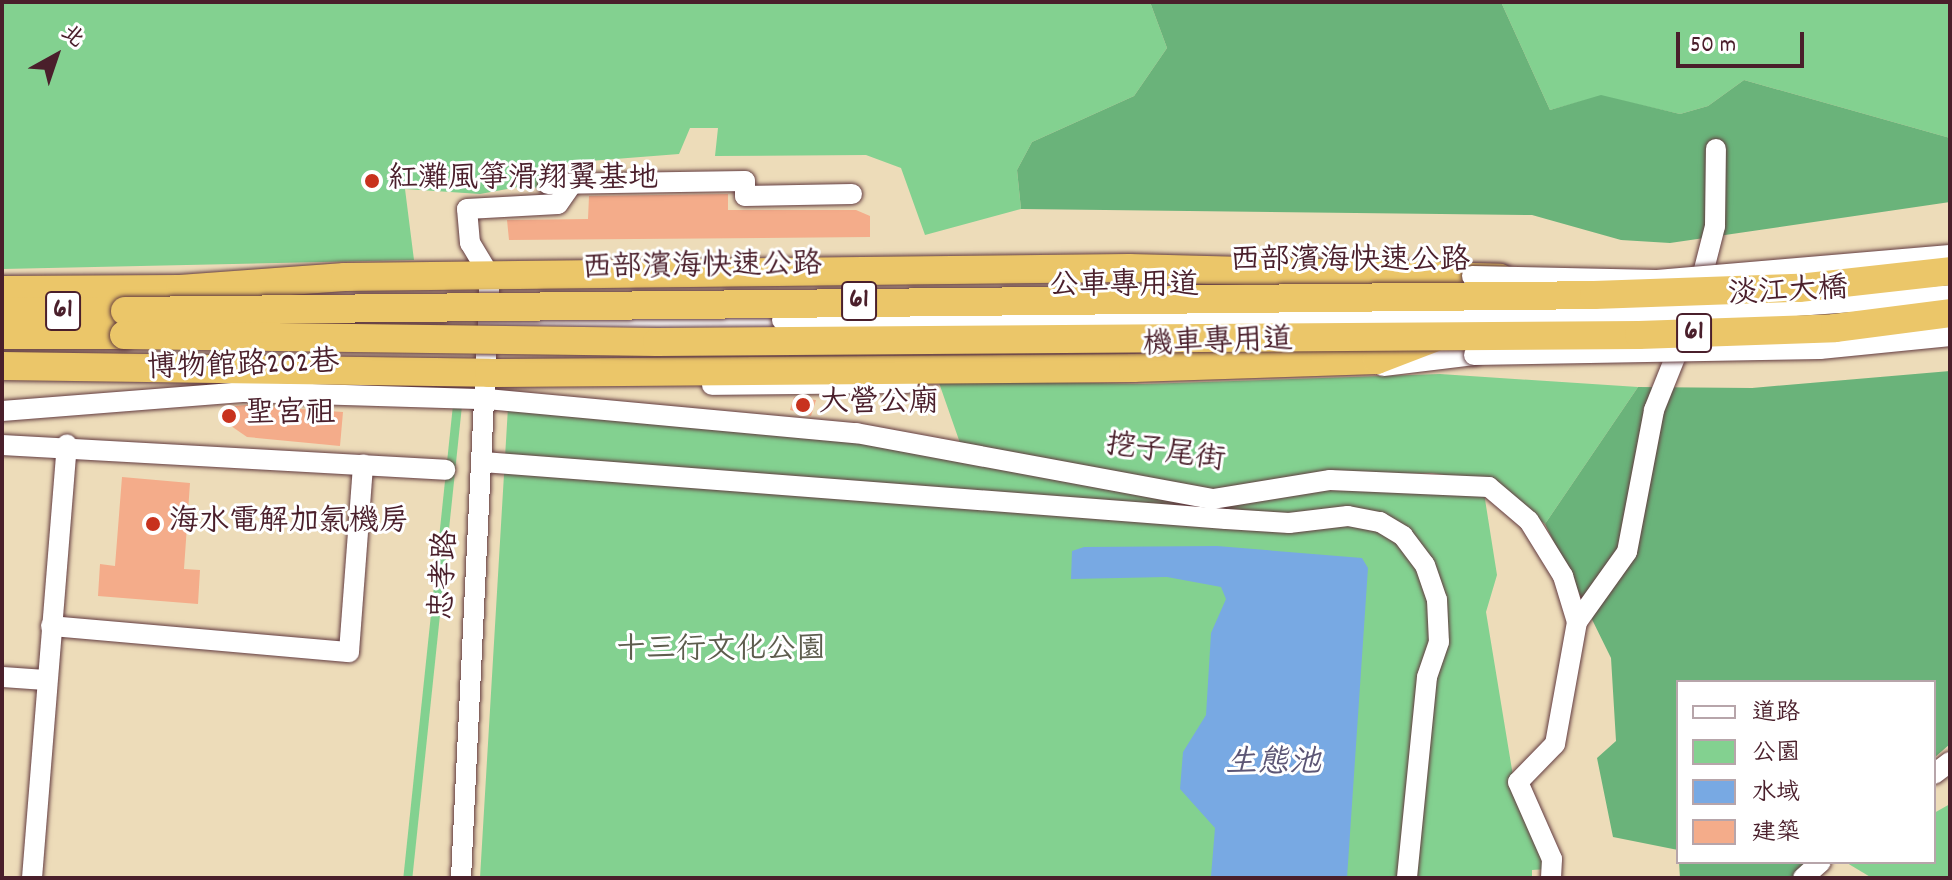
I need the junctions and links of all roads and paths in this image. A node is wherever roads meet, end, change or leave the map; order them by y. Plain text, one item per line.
1 (1716, 149) dead end
2 (548, 184) dead end
3 (572, 184) junction
4 (852, 194) dead end
5 (1950, 255) edge
6 (777, 268) junction
7 (1950, 271) edge
8 (490, 276) junction
9 (2, 290) edge
10 (1594, 295) junction
11 (1950, 295) edge
12 (2, 312) edge
13 (1950, 313) edge
14 (490, 322) junction
15 (2, 335) edge
16 (1950, 336) edge
17 (1438, 337) junction
18 (2, 366) edge
19 (782, 376) junction
20 (487, 386) junction
21 (2, 411) edge
22 (67, 444) junction
23 (2, 445) edge
24 (483, 462) junction
25 (363, 465) junction
26 (445, 470) dead end
27 (1577, 622) junction
28 (51, 626) junction
29 (2, 677) edge
30 (46, 680) junction
31 (1819, 864) edge
32 (32, 878) edge
33 (461, 878) edge
34 (1407, 878) edge
35 (1551, 878) edge
36 (1803, 878) edge

1 - 27 street
2 - 3 street
3 - 4 street
3 - 8 street
5 - 6 street, bridge
6 - 8 highway
6 - 10 highway, bridge
7 - 10 highway, 淡江大橋 / 61, bridge
8 - 9 highway
8 - 14 street, 忠孝路
10 - 12 highway, 西部濱海快速公路 / 61, bridge
11 - 14 street, 公車專用道, bridge
13 - 17 highway, 淡江大橋 / 61, bridge
14 - 20 street, 忠孝路
15 - 17 highway, 61, bridge
16 - 19 street, 機車專用道, bridge
17 - 19 highway
18 - 20 highway
19 - 20 highway
20 - 21 street, 博物館路202巷
20 - 24 street, 忠孝路
20 - 27 street, 挖子尾街
22 - 23 street
22 - 25 street
22 - 28 street
24 - 33 street, 忠孝路
24 - 34 street
25 - 26 street
25 - 28 street
27 - 35 street, 挖子尾街
28 - 30 street
29 - 30 street
30 - 32 street
31 - 36 street

